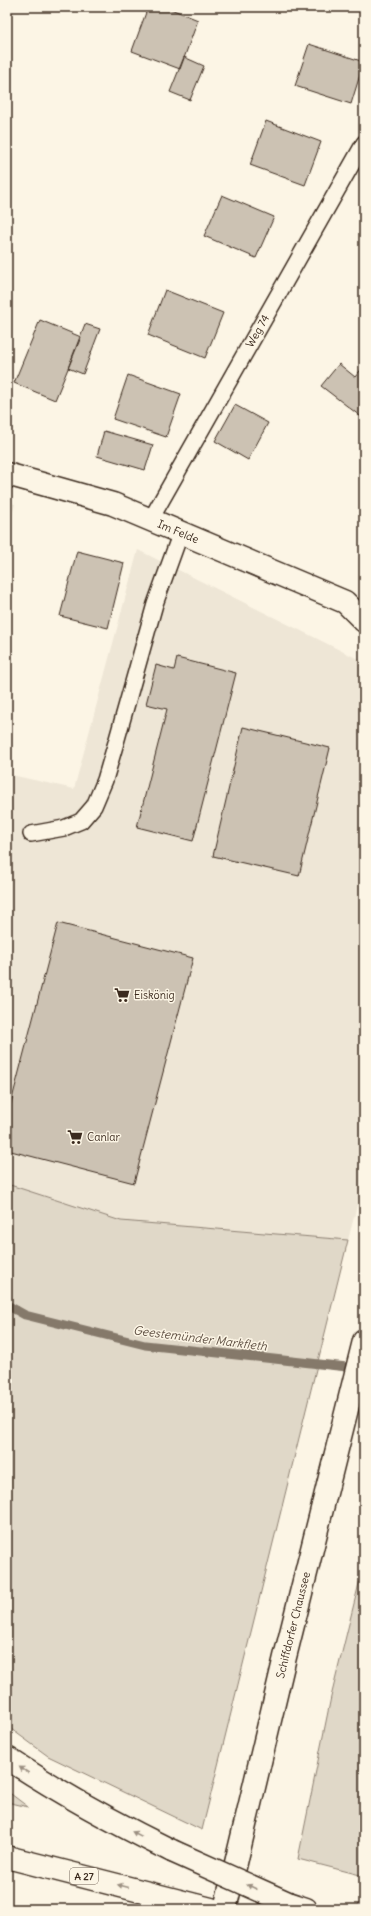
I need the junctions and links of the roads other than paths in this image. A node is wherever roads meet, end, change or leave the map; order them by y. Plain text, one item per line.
1 (364, 143) edge
2 (7, 474) edge
3 (151, 519) junction
4 (181, 532) junction
5 (355, 601) edge
6 (364, 621) edge
7 (31, 834) dead end
8 (364, 1341) edge
9 (7, 1758) edge
10 (7, 1857) edge
11 (297, 1906) edge
12 (211, 1909) edge
13 (225, 1909) edge

1 - 3 lane, Weg 74
2 - 3 main road, Im Felde
3 - 4 main road, Im Felde
4 - 5 main road, Im Felde
4 - 7 lane
5 - 6 main road, Im Felde
8 - 13 main road, Schiffdorfer Chaussee
11 -> 9 main road, bridge
12 -> 10 main road, A 27

